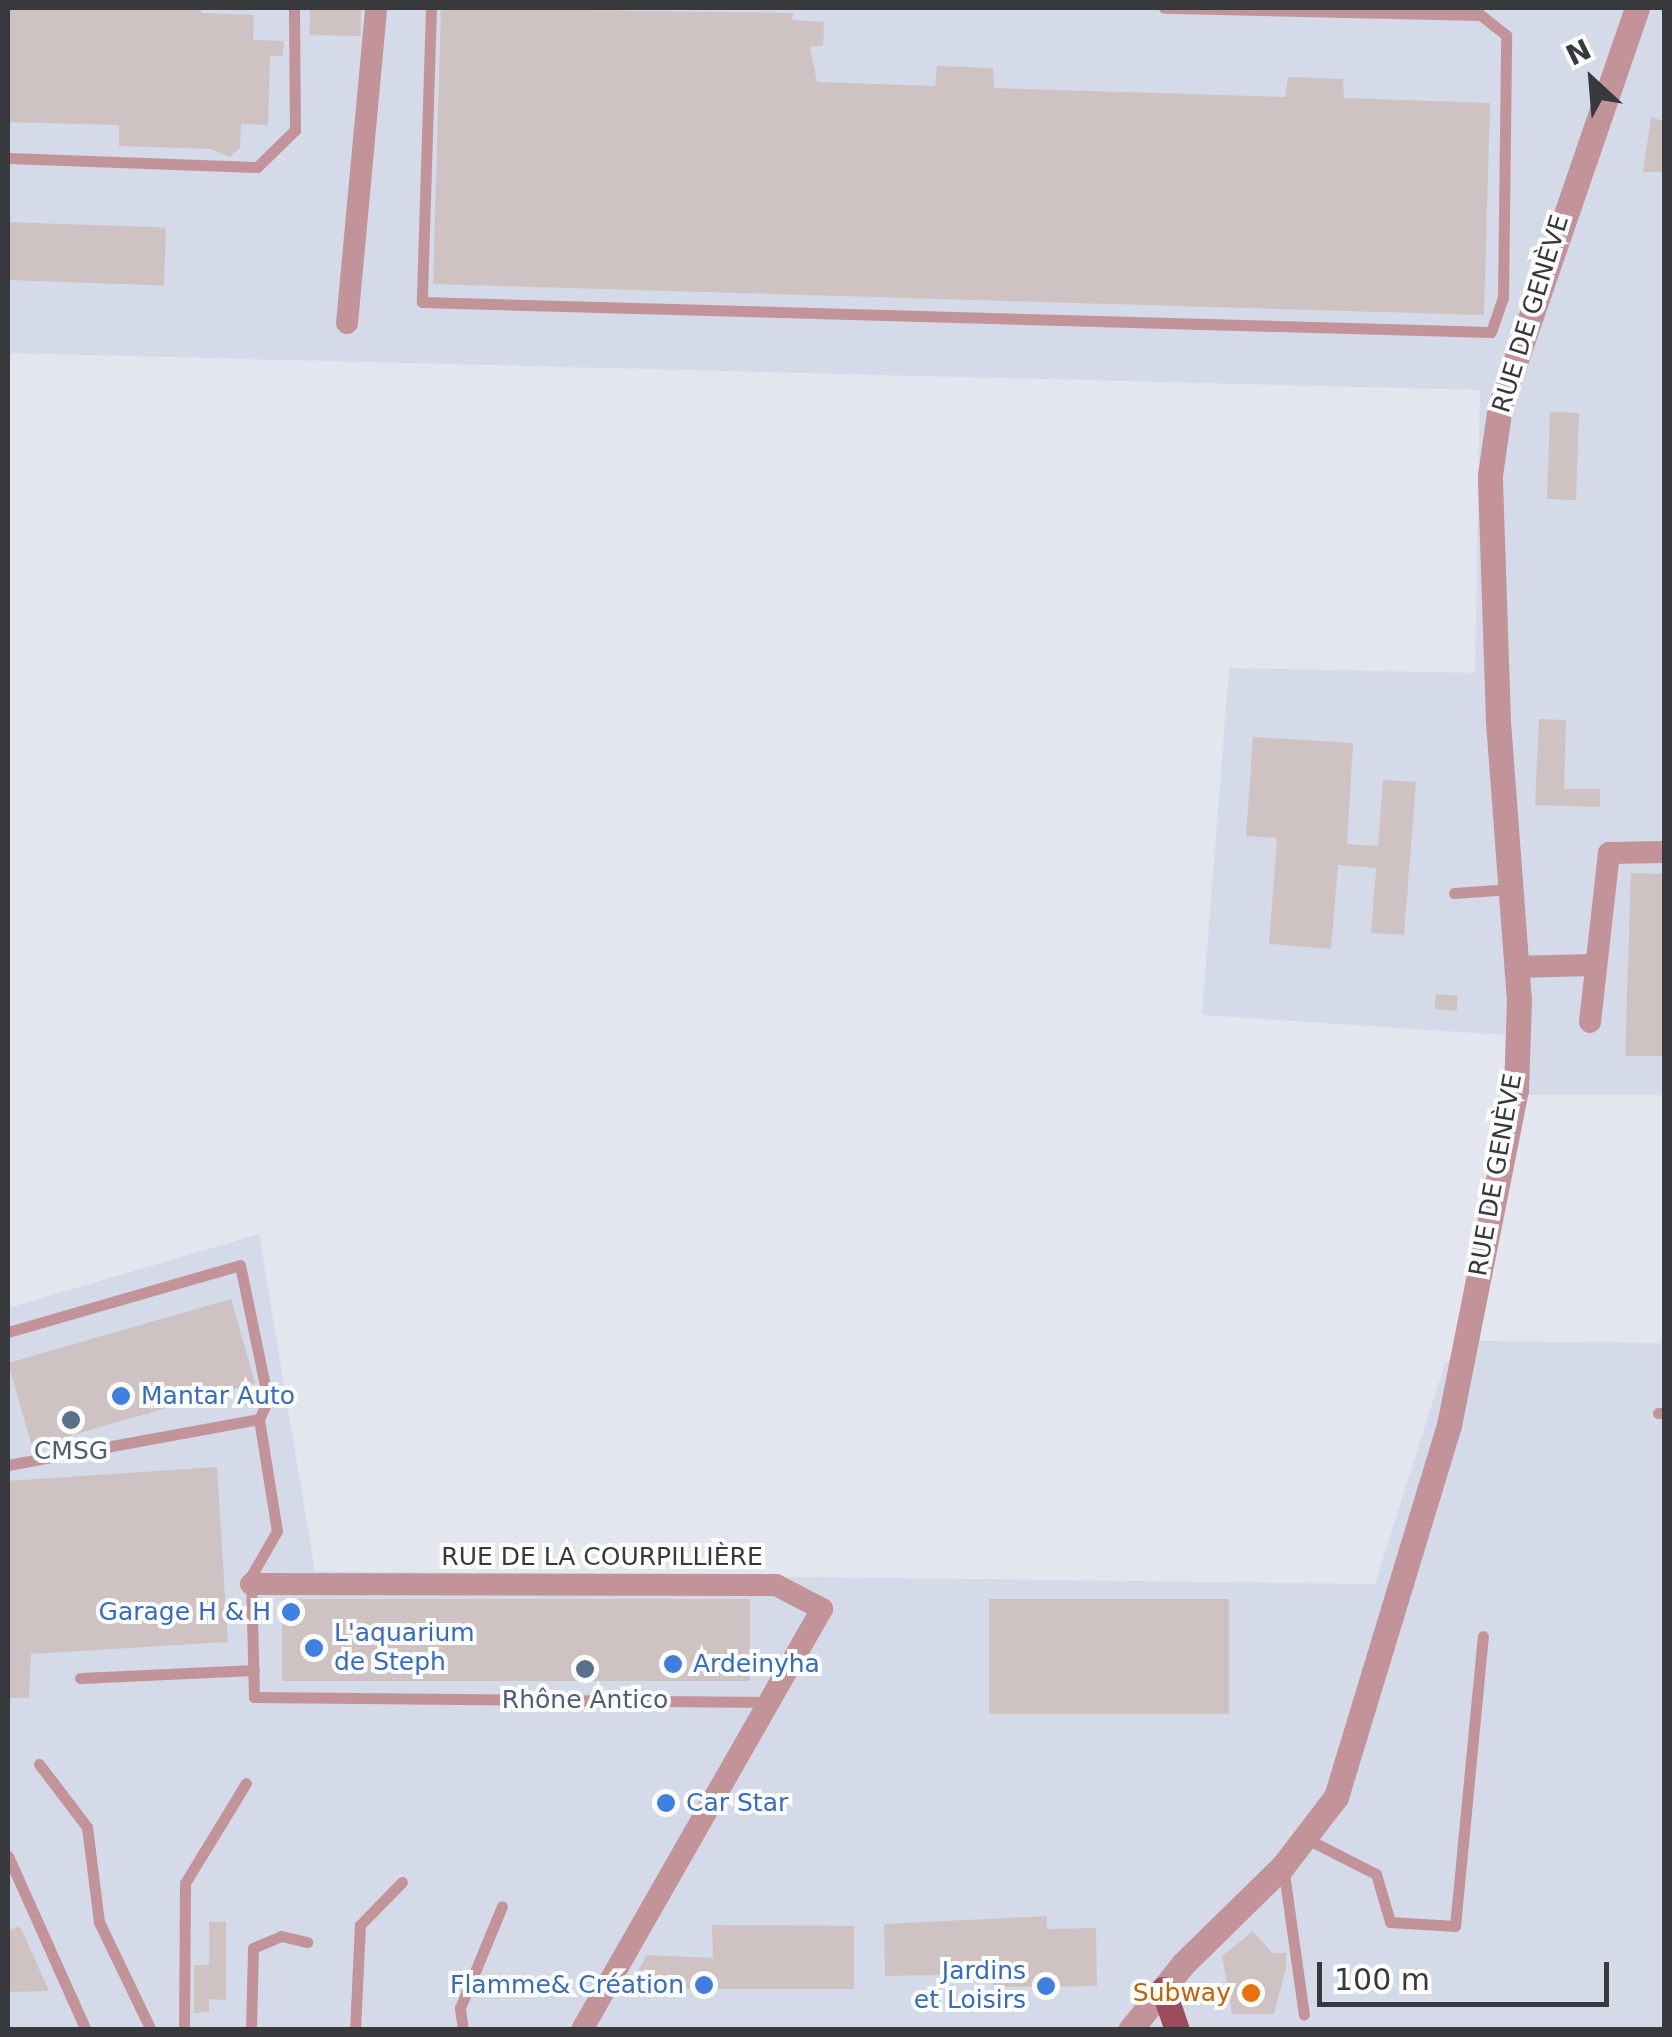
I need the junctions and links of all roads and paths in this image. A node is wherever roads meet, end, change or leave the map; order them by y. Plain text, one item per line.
1 (294, 8) edge
2 (376, 8) edge
3 (431, 8) edge
4 (1164, 8) edge
5 (1637, 8) edge
6 (8, 158) edge
7 (347, 323) dead end
8 (1664, 852) edge
9 (1511, 890) junction
10 (1454, 893) dead end
11 (1594, 966) junction
12 (1517, 968) junction
13 (1590, 1022) dead end
14 (8, 1332) edge
15 (259, 1419) junction
16 (8, 1465) edge
17 (251, 1584) junction
18 (1483, 1636) dead end
19 (254, 1670) junction
20 (80, 1678) dead end
21 (768, 1702) junction
22 (39, 1764) dead end
23 (246, 1783) dead end
24 (1308, 1838) junction
25 (8, 1856) edge
26 (1283, 1866) junction
27 (402, 1882) dead end
28 (502, 1906) dead end
29 (307, 1942) dead end
30 (1163, 1988) junction
31 (1304, 2015) dead end
32 (86, 2030) edge
33 (151, 2030) edge
34 (184, 2030) edge
35 (252, 2030) edge
36 (356, 2030) edge
37 (463, 2030) edge
38 (582, 2030) edge
39 (1130, 2030) edge
40 (1178, 2030) edge

1 - 6 lane
2 - 7 street
3 - 4 lane
5 - 9 street, RUE DE GENÈVE
8 - 11 street
9 - 10 lane
9 - 12 street, RUE DE GENÈVE
11 - 12 street
11 - 13 street
12 - 24 street, RUE DE GENÈVE
14 - 15 lane
15 - 16 lane
15 - 17 lane
17 - 19 lane
17 - 21 street, RUE DE LA COURPILLIÈRE
18 - 24 lane
19 - 20 lane
19 - 21 lane
21 - 38 street, RUE DE LA COURPILLIÈRE
22 - 33 lane
23 - 34 lane
24 - 26 street, RUE DE GENÈVE
25 - 32 lane
26 - 30 street, RUE DE GENÈVE
26 - 31 lane
27 - 36 lane
28 - 37 lane
29 - 35 lane
30 - 39 street, RUE DE GENÈVE
30 - 40 main road

